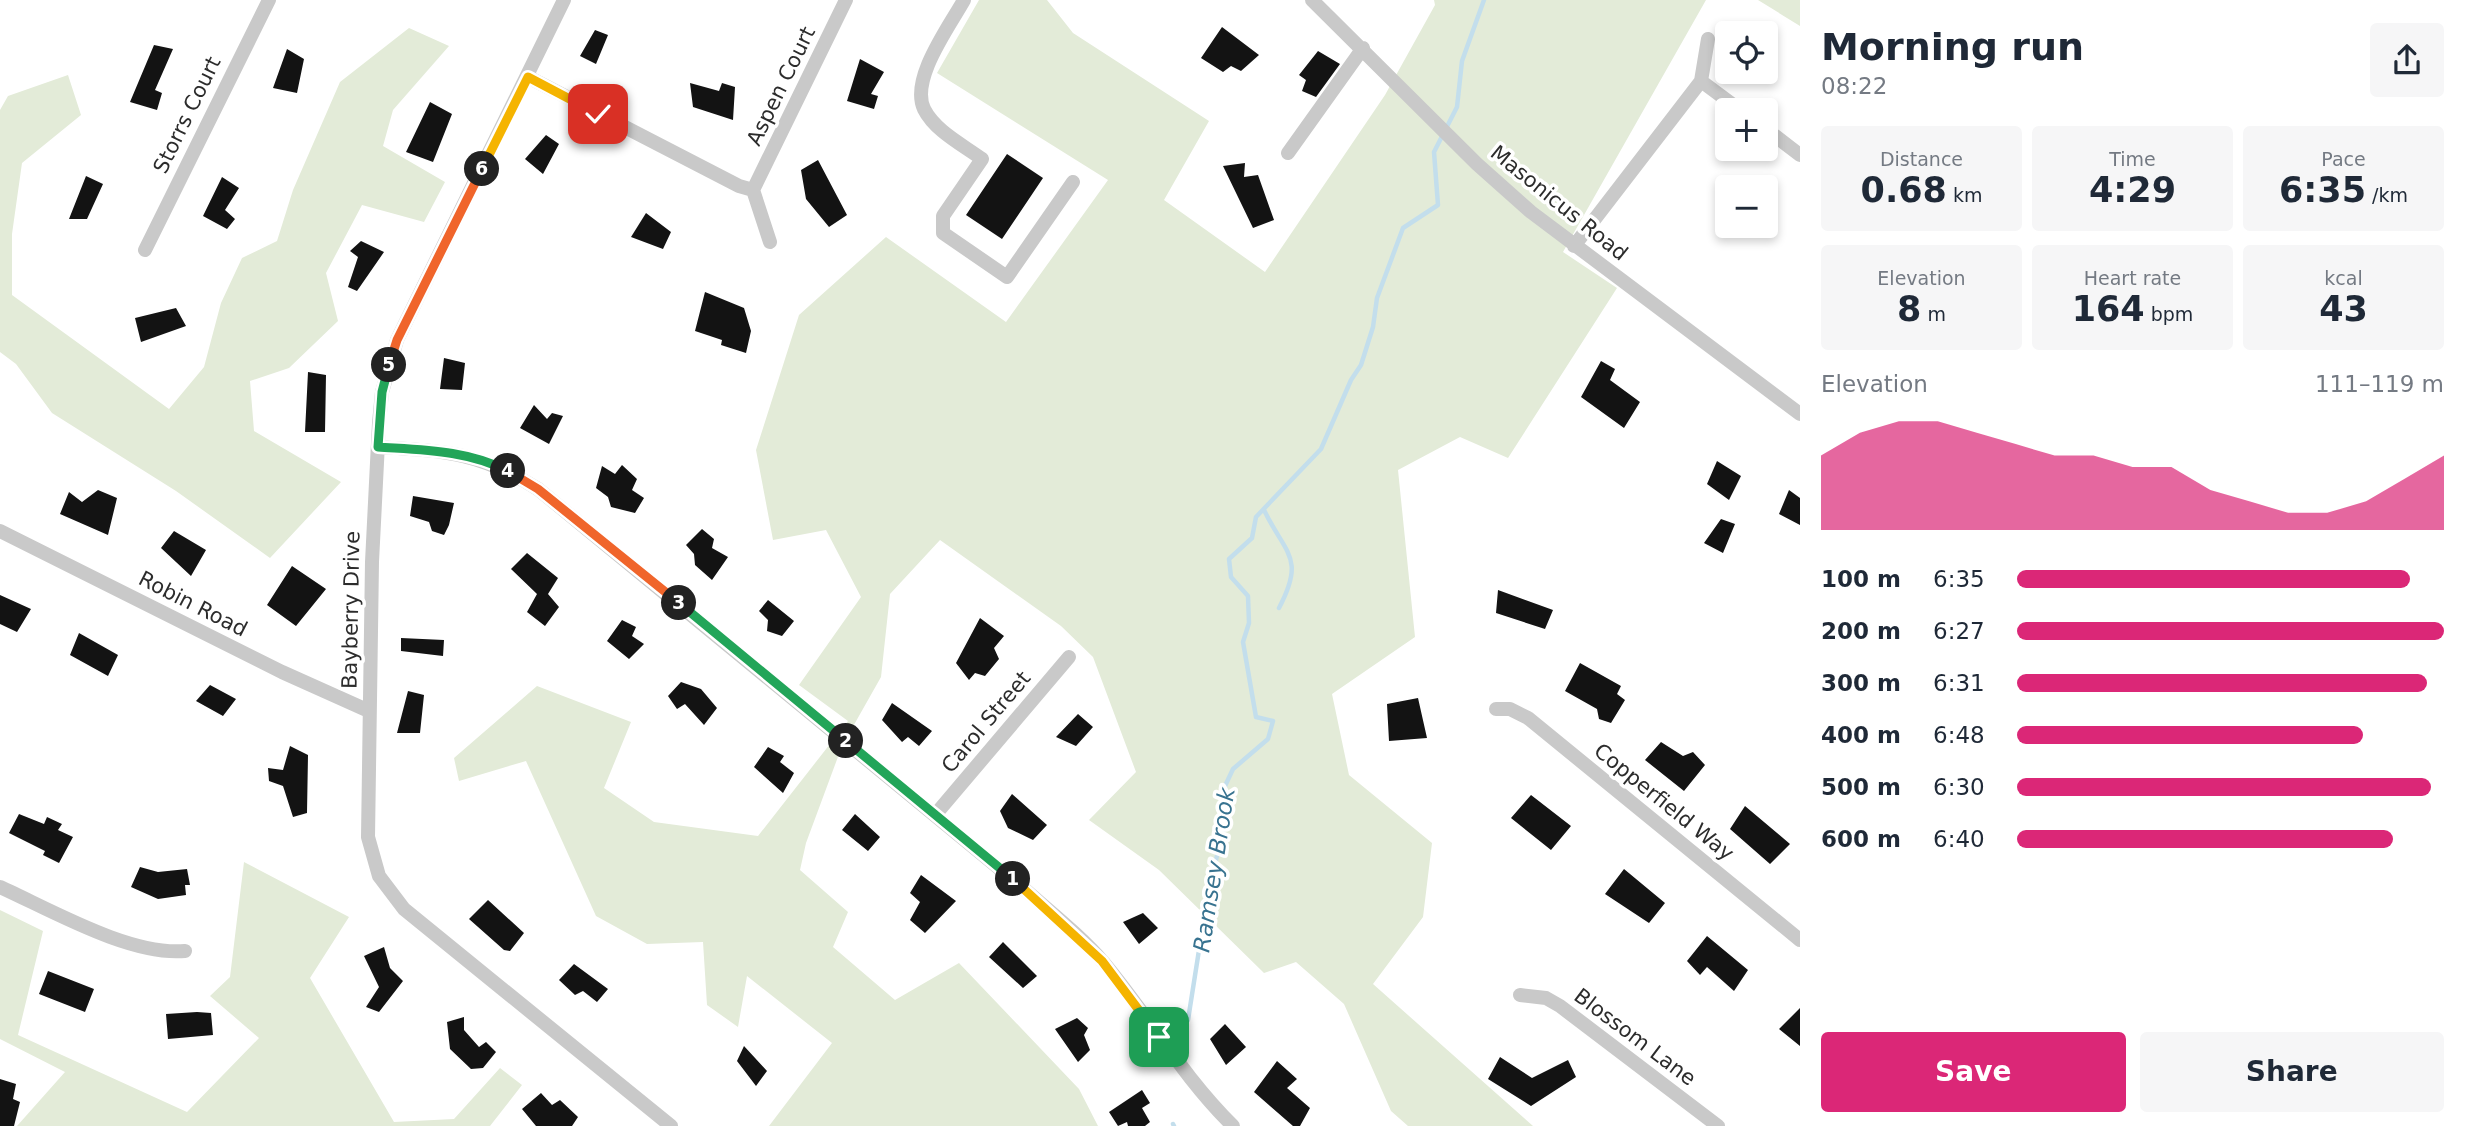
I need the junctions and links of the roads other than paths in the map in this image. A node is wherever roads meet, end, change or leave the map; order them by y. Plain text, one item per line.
1 (269, 0) edge
2 (565, 0) edge
3 (846, 0) edge
4 (964, 0) edge
5 (1313, 0) edge
6 (1708, 39) dead end
7 (1363, 48) junction
8 (528, 77) junction
9 (1700, 81) junction
10 (1723, 98) edge
11 (1778, 139) edge
12 (1288, 153) dead end
13 (1800, 155) edge
14 (1073, 182) dead end
15 (753, 190) junction
16 (769, 242) dead end
17 (1574, 246) junction
18 (145, 250) dead end
19 (1800, 414) edge
20 (378, 447) junction
21 (0, 531) edge
22 (1069, 657) dead end
23 (1496, 709) dead end
24 (369, 711) junction
25 (935, 815) junction
26 (0, 887) edge
27 (1800, 940) edge
28 (185, 951) dead end
29 (1520, 995) dead end
30 (670, 1126) edge
31 (1233, 1126) edge
32 (1718, 1126) edge

1 - 18 street, Storrs Court
2 - 8 street, Bayberry Drive
3 - 15 street, Aspen Court
4 - 14 street
5 - 7 street, Masonicus Road
6 - 9 street
7 - 12 street
7 - 17 street, Masonicus Road
8 - 15 street
8 - 20 street, Bayberry Drive
9 - 10 street
9 - 17 street
11 - 13 street
15 - 16 street
17 - 19 street, Masonicus Road
20 - 24 street, Bayberry Drive
20 - 25 street
21 - 24 street, Robin Road
22 - 25 street, Carol Street
23 - 27 street, Copperfield Way
24 - 30 street, Bayberry Drive
25 - 31 street
26 - 28 street
29 - 32 street, Blossom Lane

